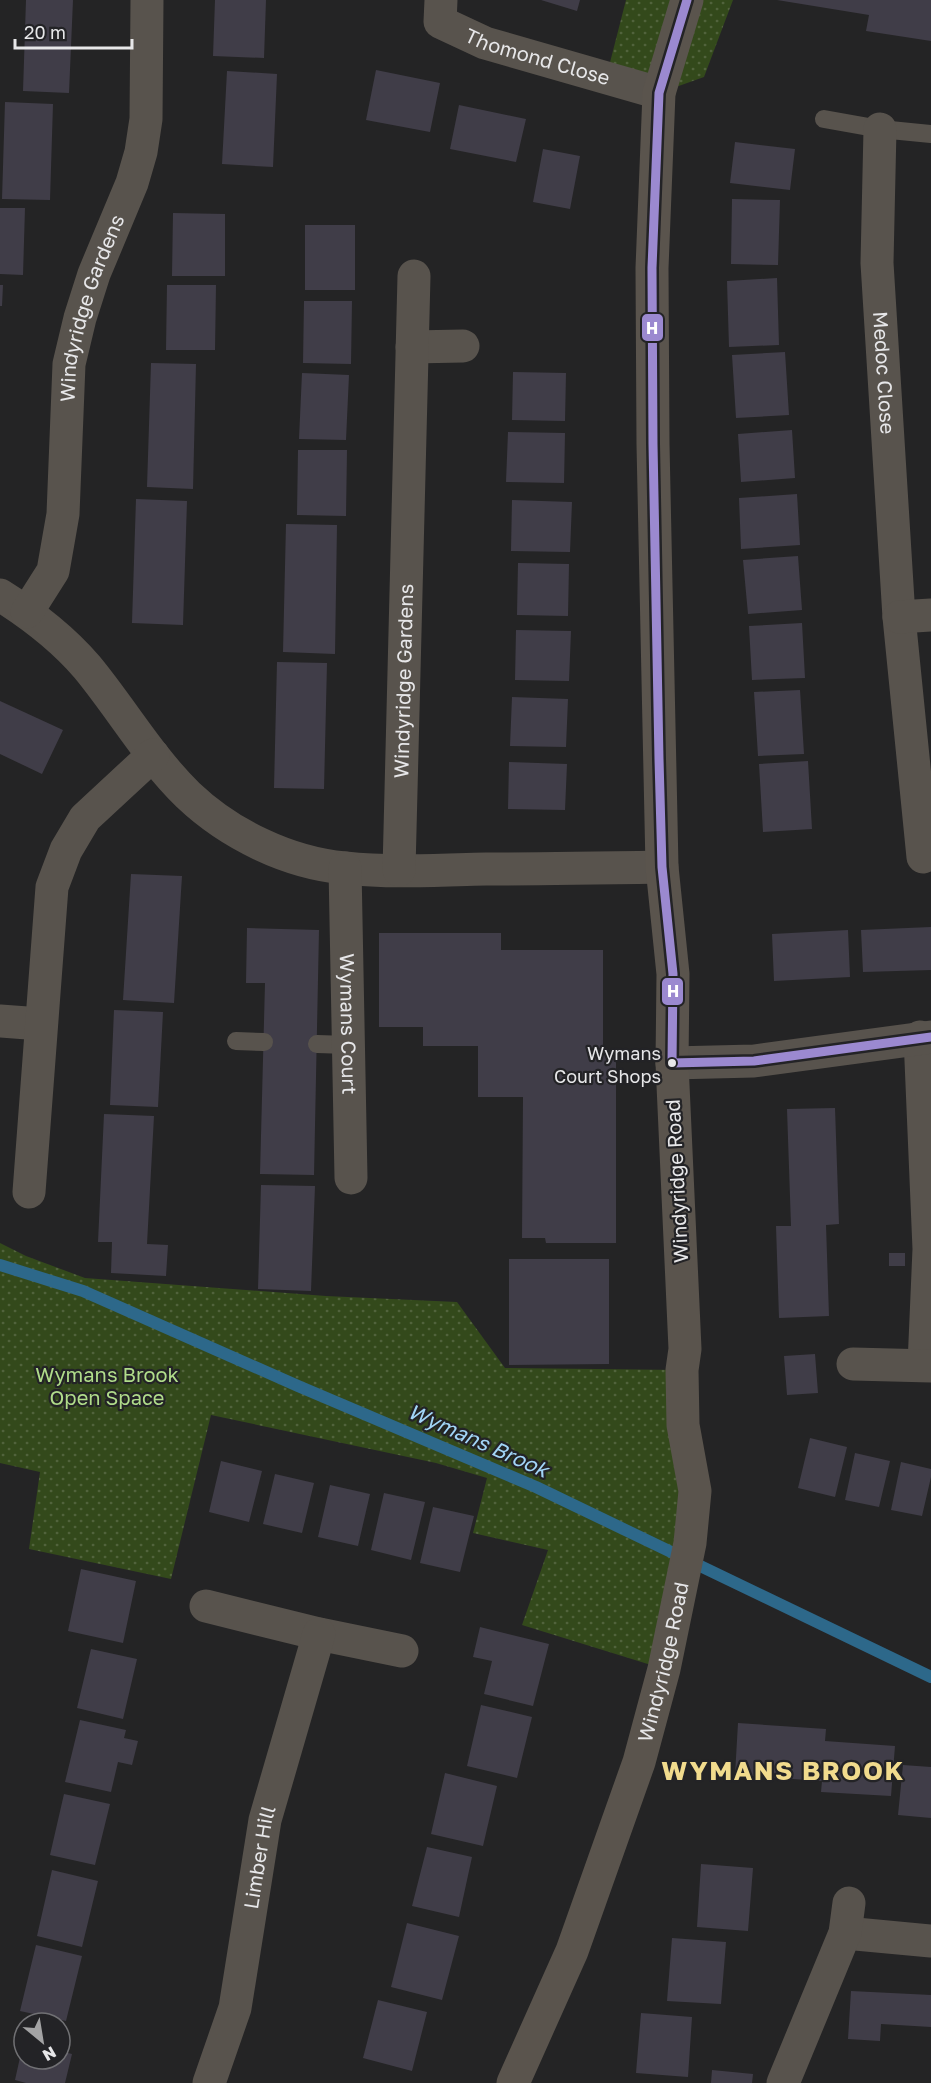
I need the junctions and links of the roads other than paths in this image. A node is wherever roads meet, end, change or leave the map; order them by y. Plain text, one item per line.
1 (147, 0) edge
2 (441, 0) edge
3 (686, 5) edge
4 (659, 93) junction
5 (824, 119) dead end
6 (880, 129) junction
7 (931, 134) edge
8 (414, 276) dead end
9 (412, 346) junction
10 (463, 346) dead end
11 (0, 595) edge
12 (27, 612) junction
13 (915, 616) edge
14 (153, 755) junction
15 (923, 857) dead end
16 (662, 867) junction
17 (345, 868) junction
18 (399, 870) junction
19 (0, 1021) edge
20 (41, 1024) junction
21 (925, 1037) edge
22 (236, 1041) dead end
23 (264, 1042) dead end
24 (672, 1063) junction
25 (351, 1178) dead end
26 (29, 1192) dead end
27 (853, 1364) dead end
28 (928, 1365) edge
29 (206, 1606) dead end
30 (320, 1634) junction
31 (402, 1651) dead end
32 (931, 1941) edge
33 (209, 2083) edge
34 (513, 2083) edge
35 (783, 2083) edge

1 - 12 street, Windyridge Gardens
2 - 4 street, Thomond Close
3 - 4 street, Windyridge Road
4 - 16 street, Windyridge Road
5 - 6 lane
6 - 7 lane
6 - 13 street, Medoc Close
8 - 9 street, Windyridge Gardens
9 - 10 street
9 - 18 street, Windyridge Gardens
11 - 12 street
12 - 14 street
13 - 15 street, Medoc Close
14 - 17 street
14 - 20 street
16 - 18 street
16 - 24 street, Windyridge Road
17 - 18 street
17 - 25 street, Wymans Court
19 - 20 street
20 - 26 street
21 - 24 street
21 - 28 street
22 - 23 lane
24 - 34 street, Windyridge Road
27 - 28 street
29 - 30 street
30 - 31 street
30 - 33 street, Limber Hill
32 - 35 street

